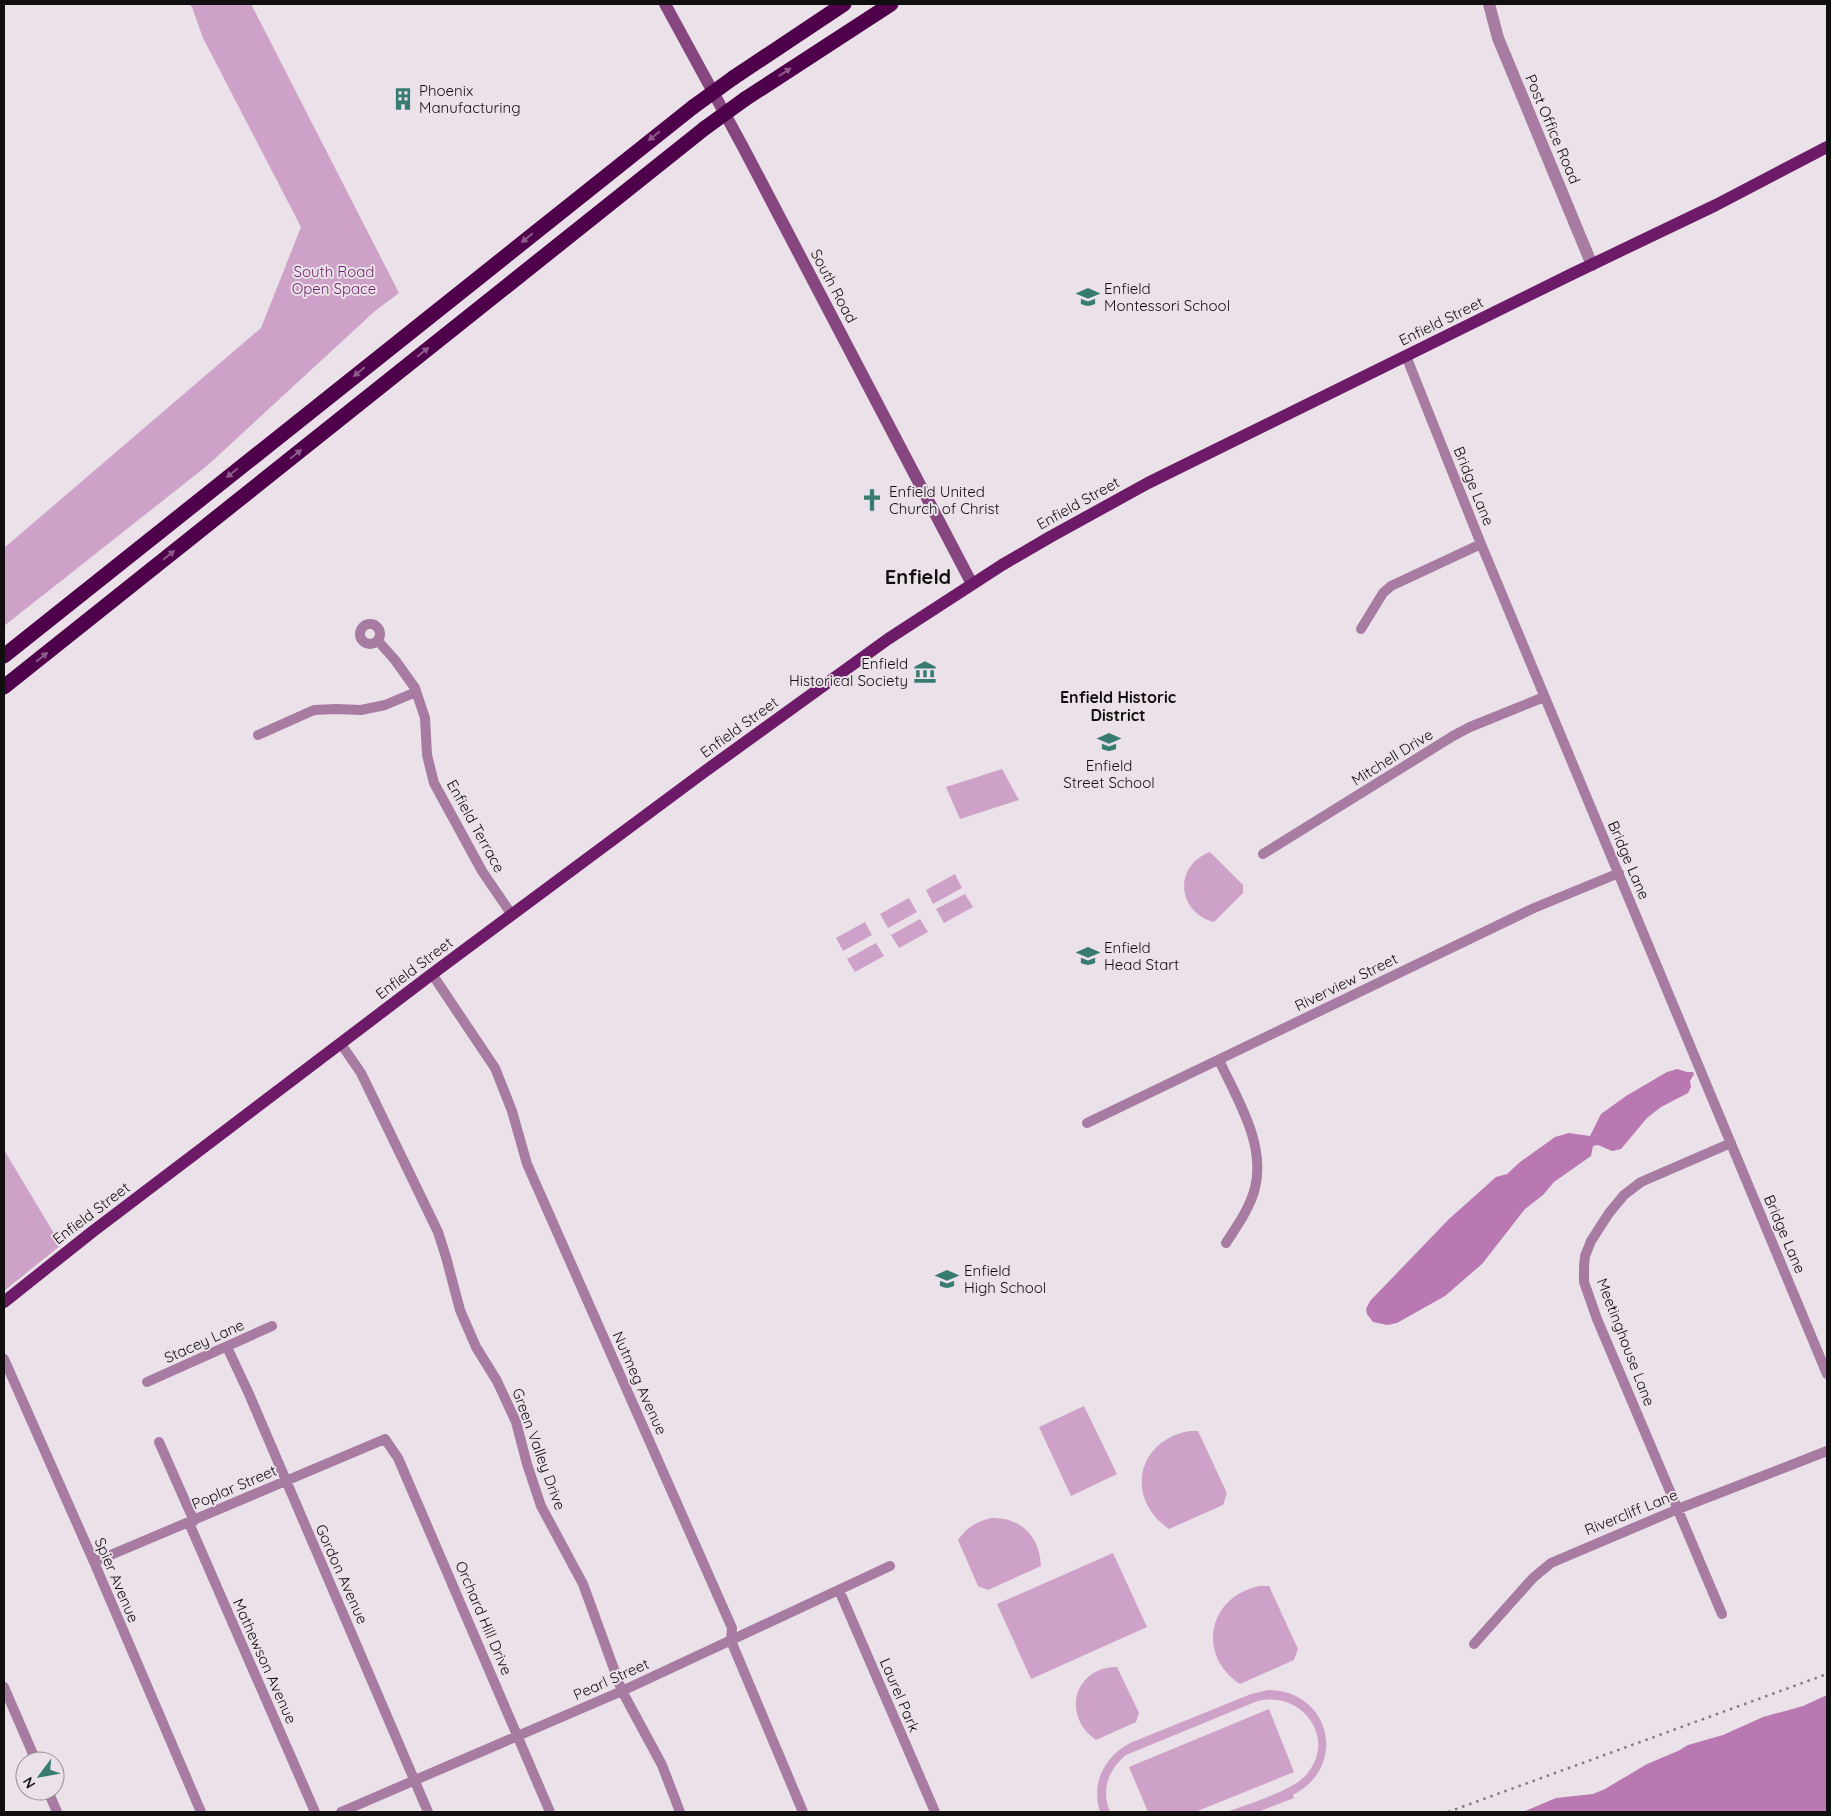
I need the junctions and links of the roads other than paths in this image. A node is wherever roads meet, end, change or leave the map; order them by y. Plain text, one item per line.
1 (665, 4) edge
2 (844, 4) edge
3 (891, 4) edge
4 (1489, 4) edge
5 (1827, 147) edge
6 (1592, 265) junction
7 (1406, 356) junction
8 (1481, 544) junction
9 (972, 584) junction
10 (1361, 628) dead end
11 (378, 642) dead end
12 (4, 656) edge
13 (4, 687) edge
14 (416, 692) junction
15 (1544, 697) junction
16 (258, 735) dead end
17 (1263, 854) dead end
18 (1619, 873) junction
19 (512, 915) junction
20 (432, 974) junction
21 (341, 1044) junction
22 (1219, 1060) junction
23 (1087, 1123) dead end
24 (1731, 1143) junction
25 (1226, 1243) dead end
26 (4, 1302) edge
27 (272, 1326) dead end
28 (227, 1347) junction
29 (4, 1359) edge
30 (1827, 1374) edge
31 (147, 1382) dead end
32 (385, 1439) joint
33 (160, 1442) dead end
34 (1827, 1452) edge
35 (286, 1482) junction
36 (1678, 1509) junction
37 (191, 1522) junction
38 (94, 1562) junction
39 (890, 1566) dead end
40 (839, 1590) junction
41 (1722, 1614) dead end
42 (731, 1640) junction
43 (1474, 1644) dead end
44 (4, 1686) edge
45 (622, 1691) junction
46 (519, 1737) junction
47 (32, 1751) edge
48 (414, 1781) junction
49 (201, 1812) edge
50 (314, 1812) edge
51 (341, 1812) edge
52 (428, 1812) edge
53 (550, 1812) edge
54 (680, 1812) edge
55 (803, 1812) edge
56 (935, 1812) edge

1 - 9 main road, South Road
2 -> 12 highway, bridge
13 -> 3 highway, bridge
4 - 6 street, Post Office Road
5 - 6 main road, Enfield Street
6 - 7 main road, Enfield Street
7 - 8 street, Bridge Lane
7 - 9 main road, Enfield Street
8 - 10 street
8 - 15 street, Bridge Lane
9 - 19 main road, Enfield Street
11 - 14 street, Enfield Terrace
14 - 16 street
14 - 19 street, Enfield Terrace
15 - 17 street, Mitchell Drive
15 - 18 street, Bridge Lane
18 - 22 street, Riverview Street
18 - 24 street, Bridge Lane
19 - 20 main road, Enfield Street
20 - 21 main road, Enfield Street
20 - 42 street, Nutmeg Avenue
21 - 26 main road, Enfield Street
21 - 45 street, Green Valley Drive
22 - 23 street, Riverview Street
22 - 25 street
24 - 30 street, Bridge Lane
24 - 36 street, Meetinghouse Lane
27 - 28 street, Stacey Lane
28 - 31 street, Stacey Lane
28 - 35 street, Gordon Avenue
29 - 38 street, Spier Avenue
32 - 35 street, Poplar Street
32 - 46 street, Orchard Hill Drive
33 - 37 street, Mathewson Avenue
34 - 36 street, Rivercliff Lane
35 - 37 street, Poplar Street
35 - 48 street, Gordon Avenue
36 - 41 street, Meetinghouse Lane
36 - 43 street, Rivercliff Lane
37 - 38 street, Poplar Street
37 - 50 street, Mathewson Avenue
38 - 49 street, Spier Avenue
39 - 40 street, Pearl Street
40 - 42 street, Pearl Street
40 - 56 street, Laurel Park
42 - 45 street, Pearl Street
42 - 55 street, Nutmeg Avenue
44 - 47 street
45 - 46 street, Pearl Street
45 - 54 street, Green Valley Drive
46 - 48 street, Pearl Street
46 - 53 street, Orchard Hill Drive
48 - 51 street, Pearl Street
48 - 52 street, Gordon Avenue

